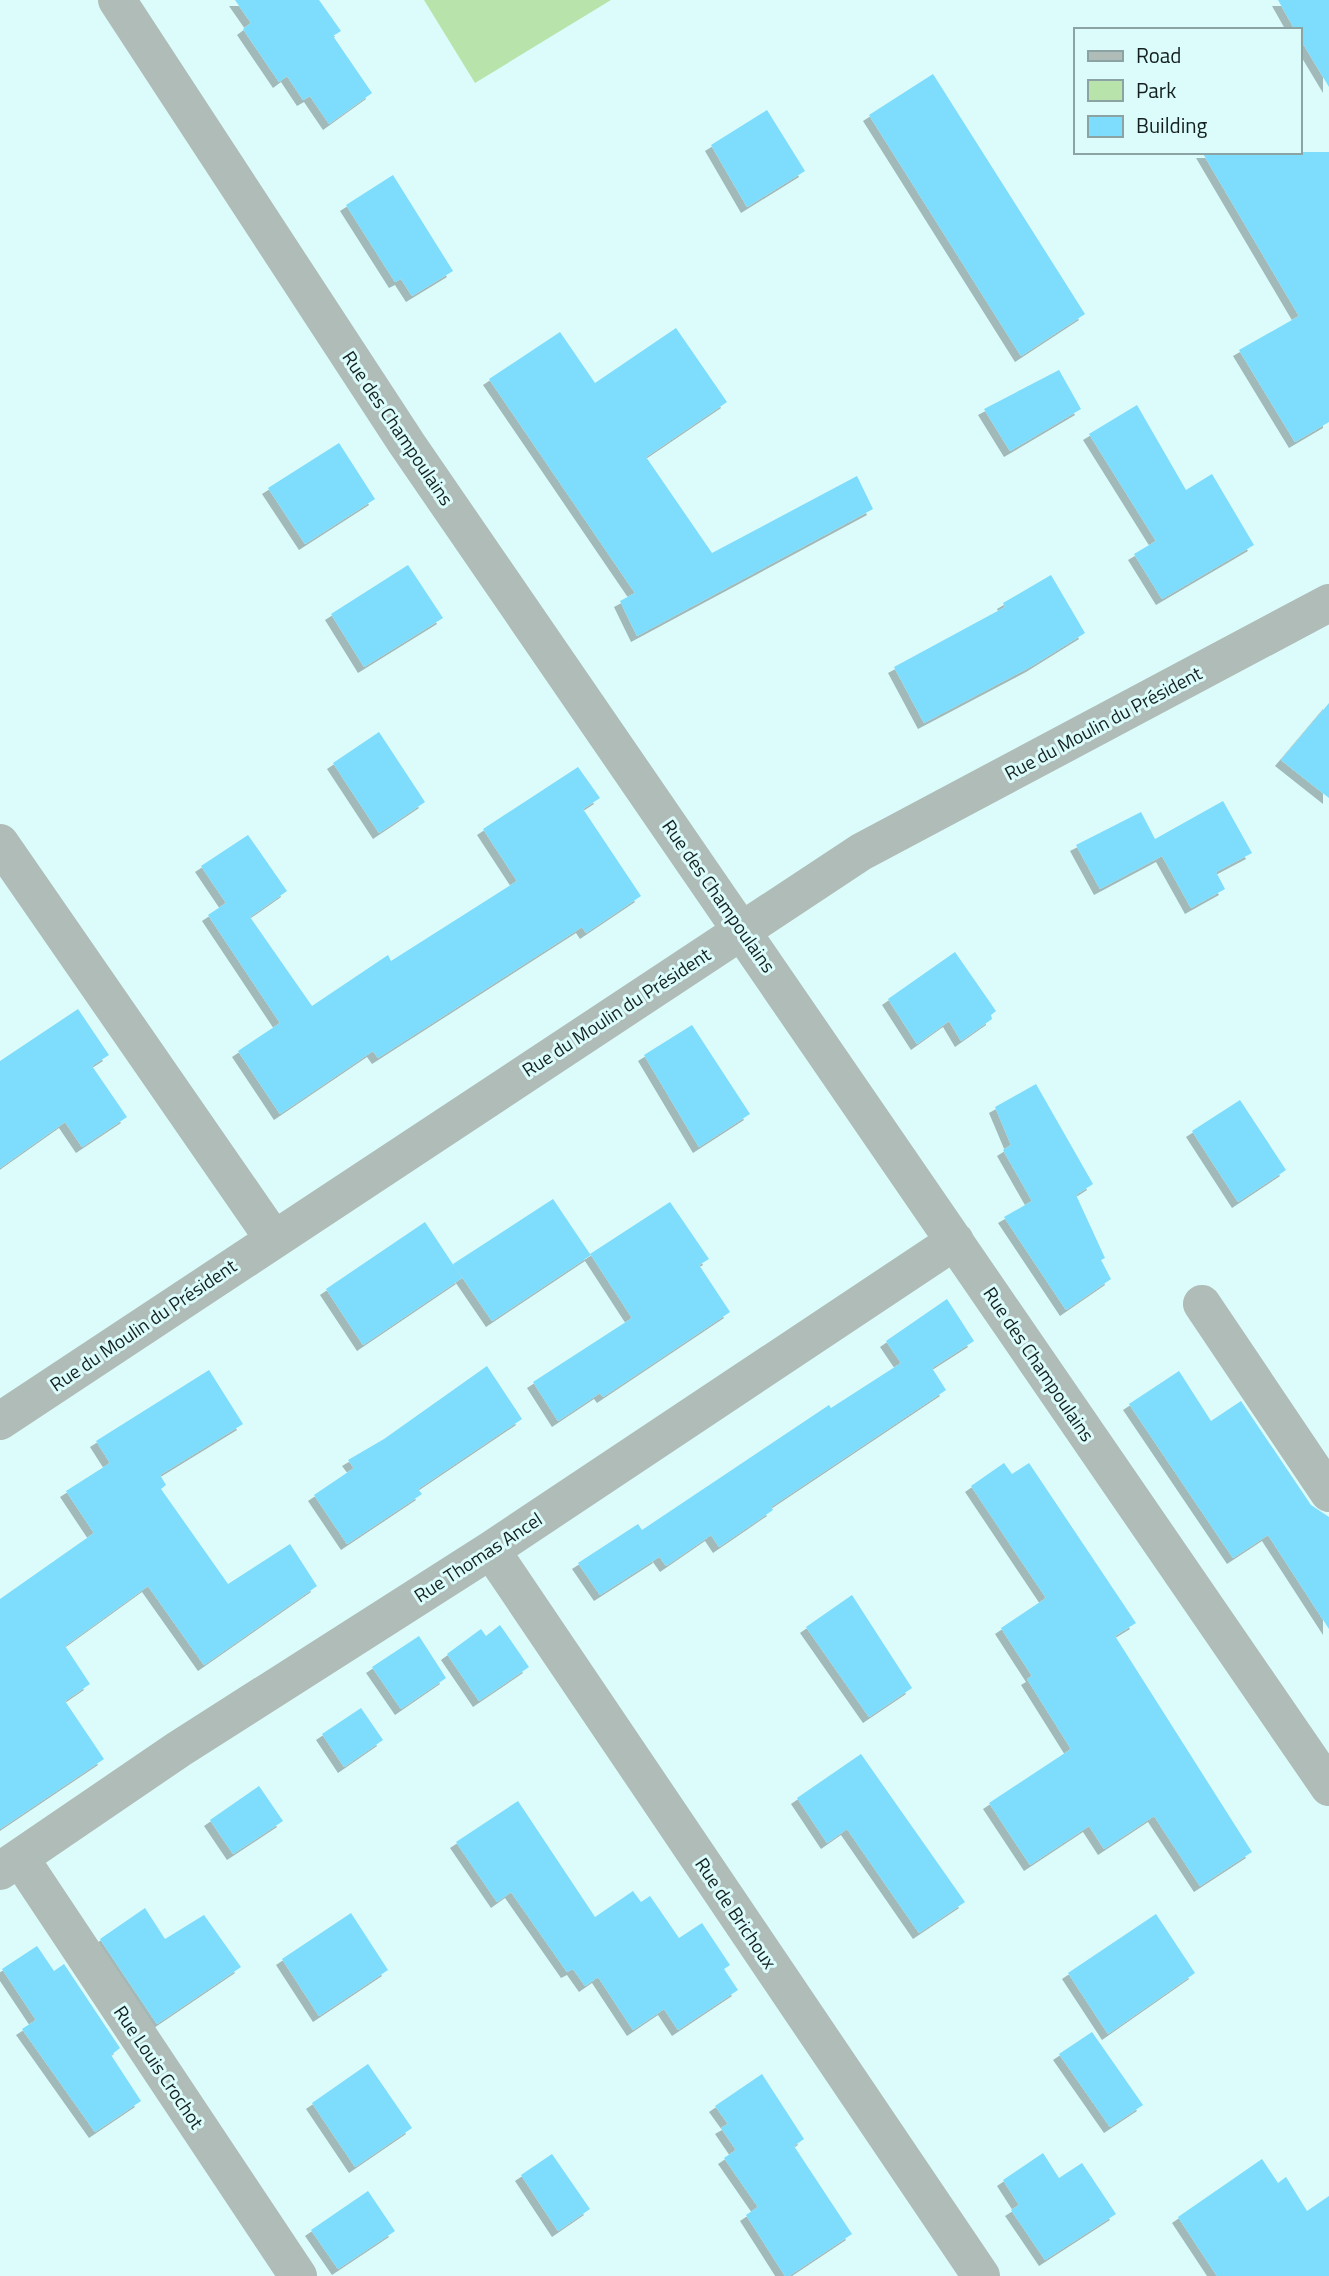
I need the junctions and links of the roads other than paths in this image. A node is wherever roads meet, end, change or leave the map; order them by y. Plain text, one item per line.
1 (117, 0) edge
2 (1329, 603) edge
3 (0, 843) edge
4 (742, 929) junction
5 (273, 1238) junction
6 (955, 1241) junction
7 (1202, 1304) dead end
8 (0, 1421) edge
9 (1329, 1493) edge
10 (491, 1550) junction
11 (1329, 1787) edge
12 (10, 1865) edge
13 (298, 2276) edge
14 (981, 2276) edge

1 - 4 street, Rue des Champoulains
2 - 4 street, Rue du Moulin du Président
3 - 5 street
4 - 5 street, Rue du Moulin du Président
4 - 6 street, Rue des Champoulains
5 - 8 street, Rue du Moulin du Président
6 - 10 street, Rue Thomas Ancel
6 - 11 street, Rue des Champoulains
7 - 9 street
10 - 12 street, Rue Thomas Ancel
10 - 14 street, Rue de Brichoux
12 - 13 street, Rue Louis Crochot

